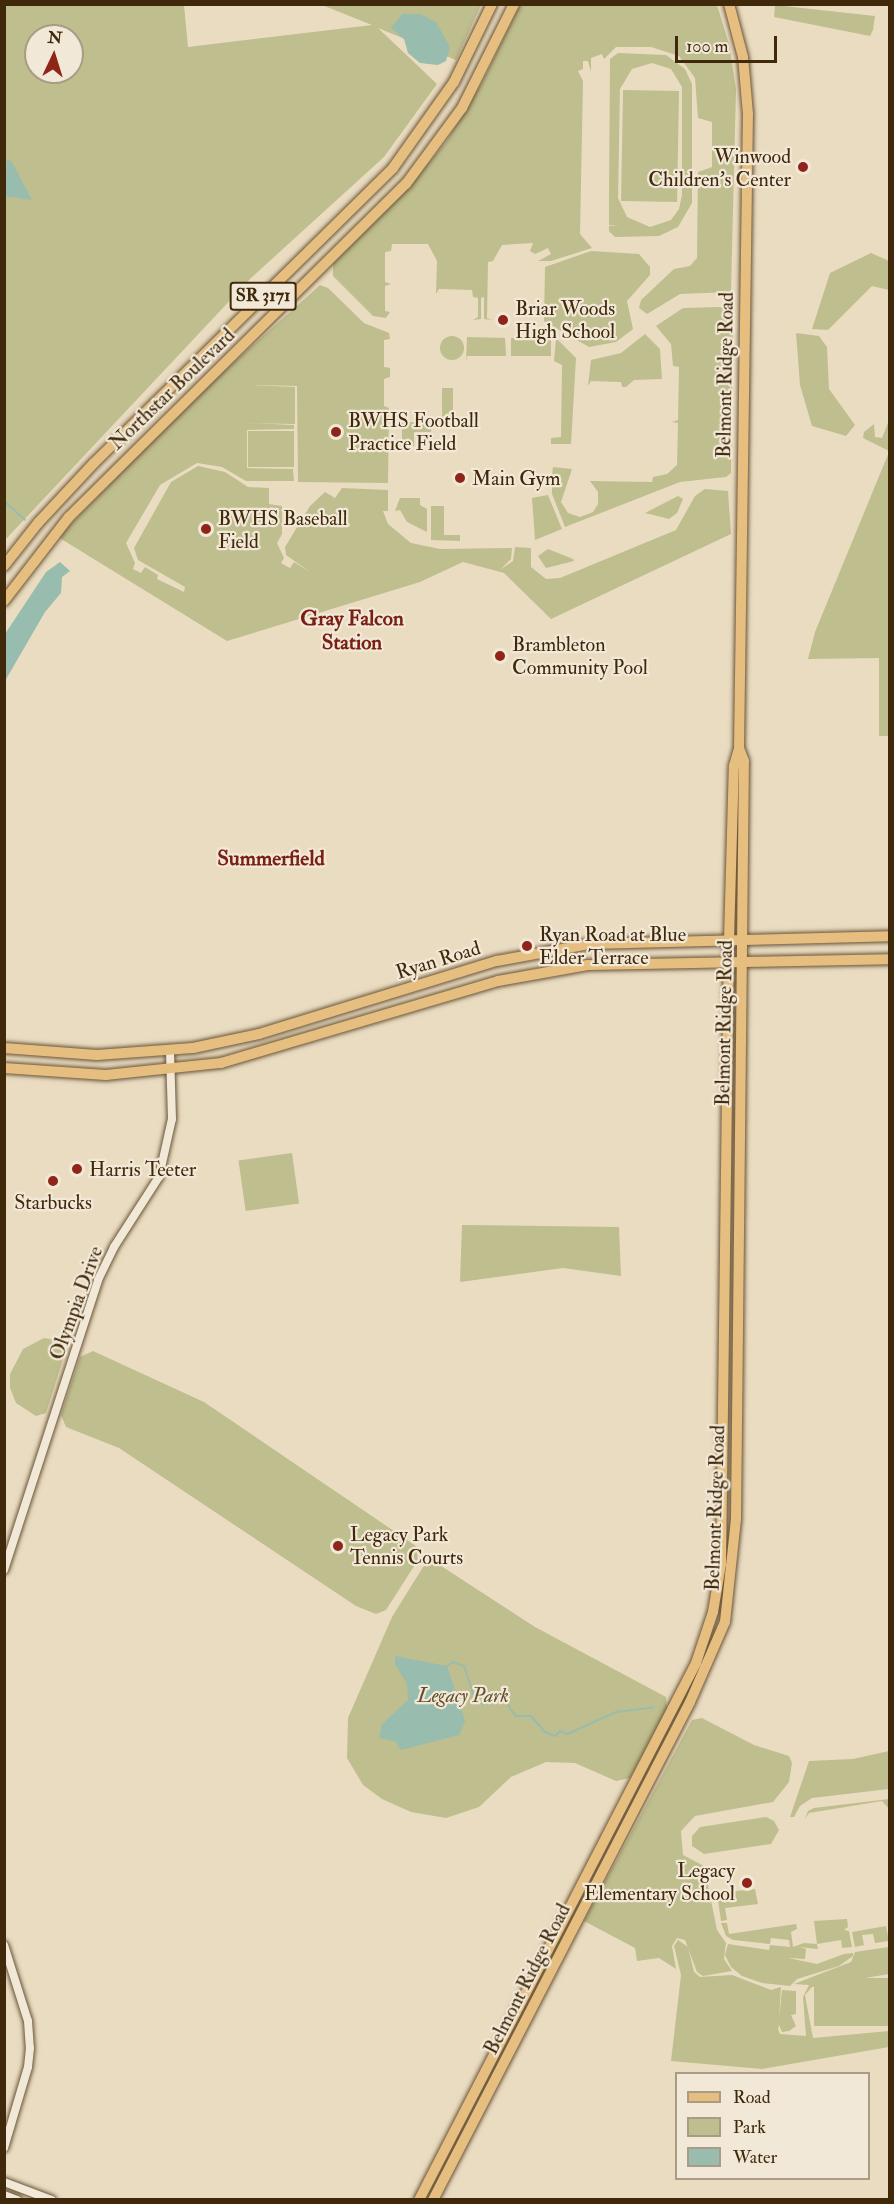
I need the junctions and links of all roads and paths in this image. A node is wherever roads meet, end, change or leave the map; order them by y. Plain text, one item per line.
1 (492, 4) edge
2 (514, 4) edge
3 (729, 4) edge
4 (4, 566) edge
5 (4, 601) edge
6 (739, 748) junction
7 (890, 936) edge
8 (729, 940) junction
9 (743, 940) junction
10 (890, 959) edge
11 (743, 960) junction
12 (729, 961) junction
13 (4, 1048) edge
14 (170, 1051) junction
15 (4, 1068) edge
16 (171, 1071) junction
17 (4, 1570) edge
18 (4, 1945) edge
19 (4, 2148) edge
20 (4, 2182) edge
21 (4, 2195) edge
22 (17, 2199) edge
23 (52, 2199) edge
24 (419, 2199) edge
25 (433, 2199) edge

1 - 4 main road, Northstar Boulevard / SR 3171
2 - 5 main road, Northstar Boulevard / SR 3171
3 - 6 main road, Belmont Ridge Road
6 - 8 main road, Belmont Ridge Road
6 - 9 main road, Belmont Ridge Road
7 - 9 main road, Ryan Road
8 - 9 main road, Ryan Road
8 - 12 main road, Belmont Ridge Road
8 - 14 main road, Ryan Road
9 - 11 main road, Belmont Ridge Road
10 - 11 main road, Ryan Road
11 - 12 main road, Ryan Road
11 - 25 main road, Belmont Ridge Road
12 - 16 main road, Ryan Road
12 - 24 main road, Belmont Ridge Road
13 - 14 main road, Ryan Road
14 - 16 street, Olympia Drive
15 - 16 main road, Ryan Road
16 - 17 street, Olympia Drive
18 - 19 street
20 - 23 street
21 - 22 street

